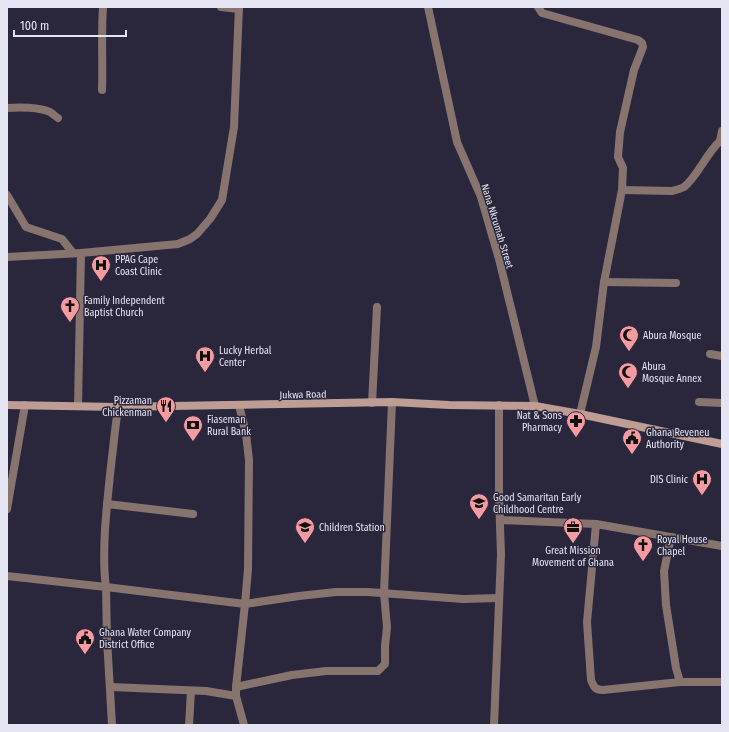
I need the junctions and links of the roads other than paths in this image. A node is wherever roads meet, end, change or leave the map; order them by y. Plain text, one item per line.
1 (103, 7) edge
2 (221, 7) edge
3 (428, 7) edge
4 (538, 7) edge
5 (239, 8) edge
6 (102, 90) dead end
7 (7, 108) edge
8 (58, 118) dead end
9 (722, 131) edge
10 (721, 141) edge
11 (622, 190) junction
12 (7, 195) edge
13 (77, 253) junction
14 (7, 257) edge
15 (604, 282) junction
16 (676, 284) dead end
17 (377, 307) dead end
18 (710, 354) dead end
19 (722, 356) edge
20 (392, 402) junction
21 (699, 402) dead end
22 (372, 403) junction
23 (722, 403) edge
24 (7, 405) edge
25 (25, 405) junction
26 (239, 405) junction
27 (499, 405) junction
28 (78, 406) junction
29 (535, 406) junction
30 (118, 407) junction
31 (580, 414) junction
32 (722, 444) edge
33 (107, 504) junction
34 (7, 509) edge
35 (193, 514) dead end
36 (500, 520) junction
37 (596, 524) junction
38 (671, 537) junction
39 (722, 546) edge
40 (7, 576) edge
41 (106, 587) junction
42 (384, 593) junction
43 (499, 598) junction
44 (245, 604) junction
45 (680, 682) junction
46 (722, 682) edge
47 (111, 687) junction
48 (236, 687) junction
49 (191, 691) junction
50 (236, 696) junction
51 (112, 725) edge
52 (189, 725) edge
53 (244, 725) edge
54 (494, 725) edge

1 - 6 street
2 - 5 street
3 - 29 street, Nana Nkrumah Street
4 - 11 street
5 - 13 street
7 - 8 street
9 - 10 street
10 - 11 street
11 - 15 street
12 - 13 street
13 - 14 street
13 - 28 street
15 - 16 street
15 - 31 street
17 - 22 street
18 - 19 street
20 - 22 main road, Jukwa Road
20 - 27 main road, Jukwa Road
20 - 42 street
21 - 23 street
22 - 26 main road, Jukwa Road
24 - 25 main road, Jukwa Road
25 - 28 main road, Jukwa Road
25 - 34 street
26 - 30 main road, Jukwa Road
26 - 44 street
27 - 29 main road, Jukwa Road
27 - 36 street
28 - 30 main road, Jukwa Road
29 - 31 main road, Jukwa Road
30 - 33 street
31 - 32 main road, Jukwa Road
33 - 35 street
33 - 41 street
36 - 37 street
36 - 43 street
37 - 38 street
37 - 45 street
38 - 39 street
38 - 45 street
40 - 41 street
41 - 44 street
41 - 47 street
42 - 43 street
42 - 44 street
42 - 48 street
43 - 54 street
44 - 48 street
45 - 46 street
47 - 49 street
47 - 51 street
48 - 50 street
49 - 50 street
49 - 52 street
50 - 53 street

